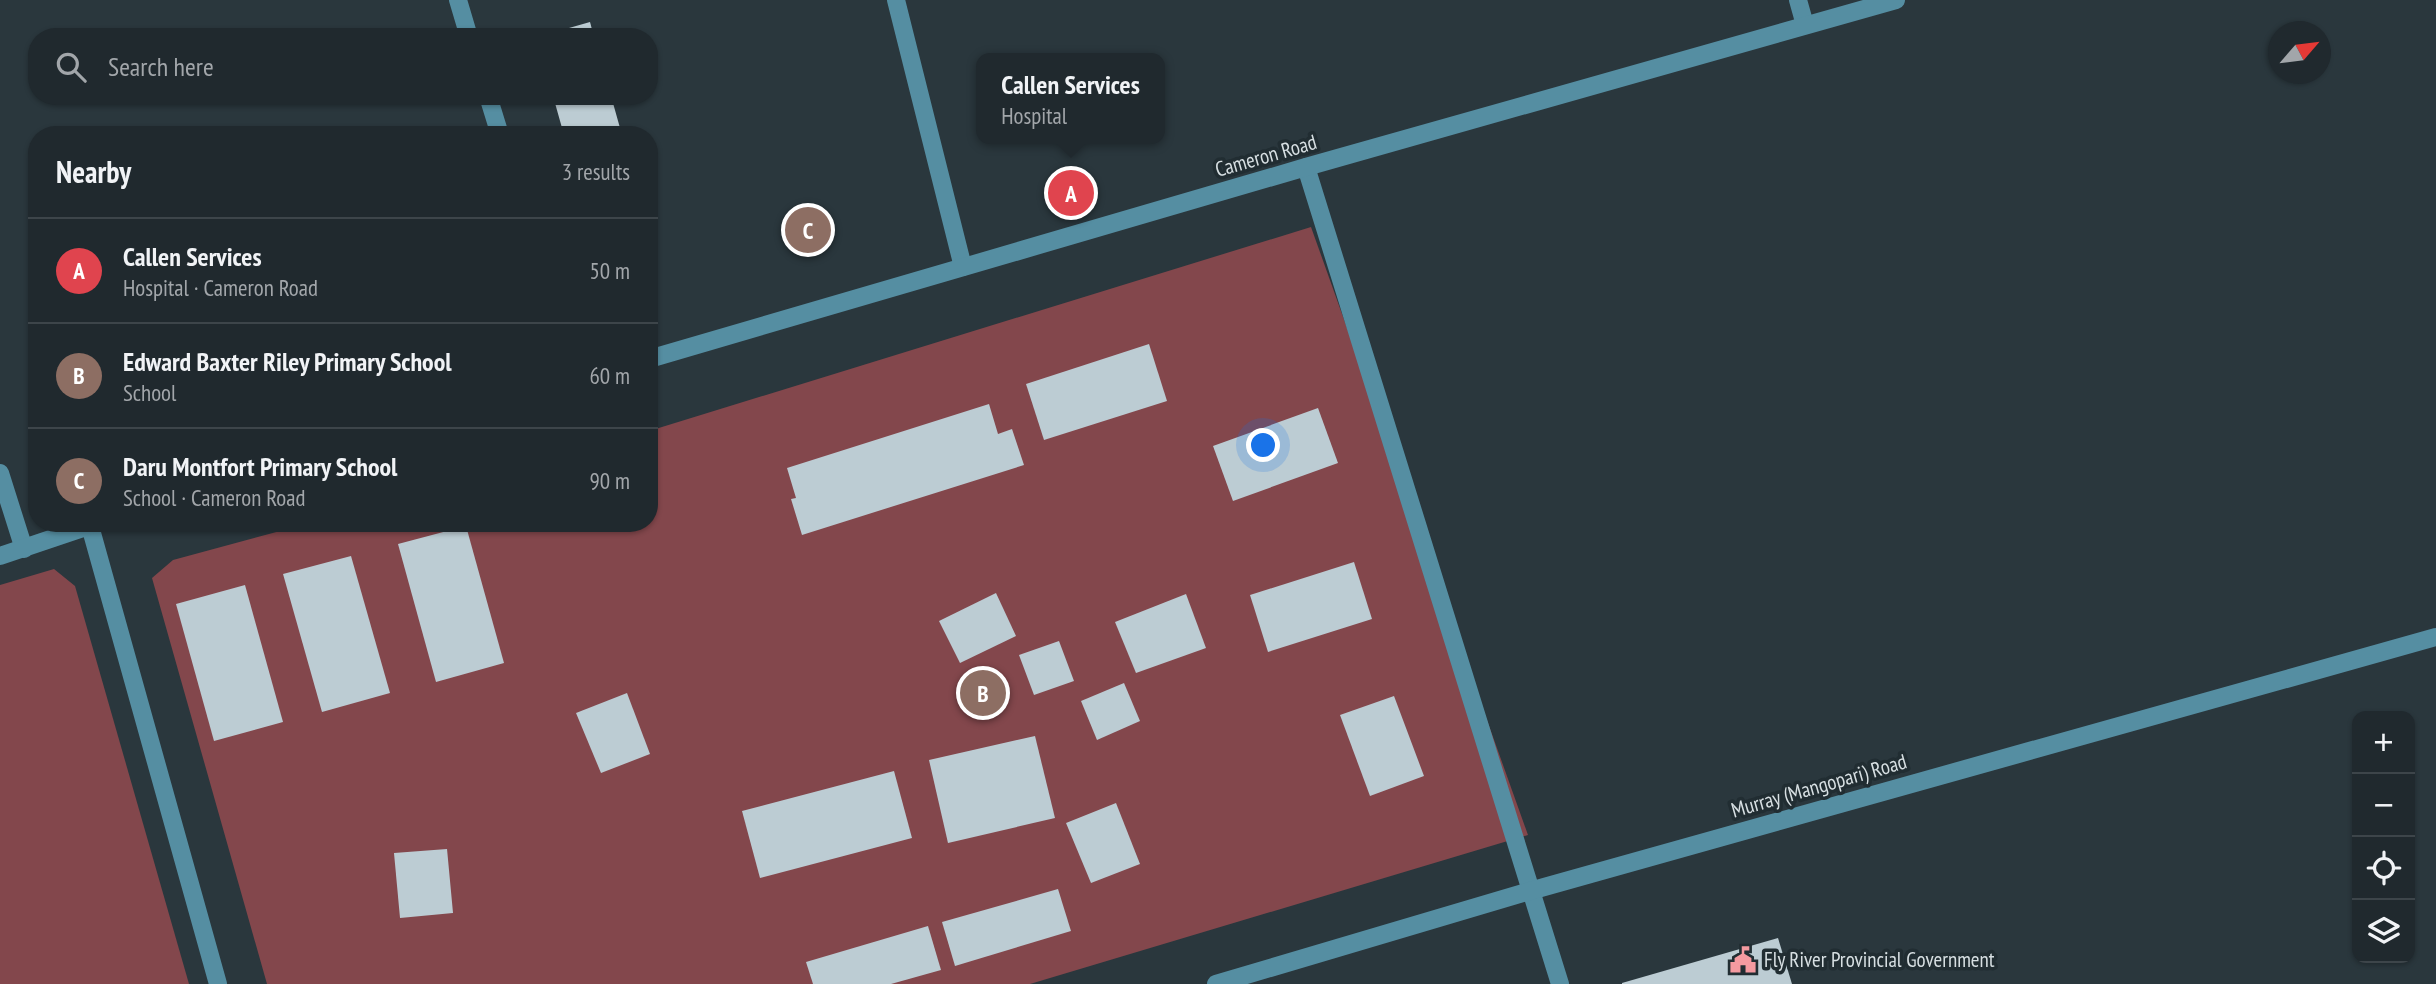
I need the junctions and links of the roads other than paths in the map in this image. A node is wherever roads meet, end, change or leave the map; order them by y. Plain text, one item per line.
1 (458, 0) edge
2 (896, 0) edge
3 (1798, 0) edge
4 (1896, 0) edge
5 (1805, 24) junction
6 (466, 28) edge
7 (491, 105) edge
8 (497, 126) edge
9 (1306, 167) junction
10 (963, 267) junction
11 (658, 356) edge
12 (0, 473) edge
13 (72, 532) edge
14 (96, 532) edge
15 (24, 549) junction
16 (0, 556) edge
17 (2436, 637) edge
18 (1530, 891) junction
19 (218, 984) edge
20 (1216, 984) edge
21 (1560, 984) edge

1 - 6 street
2 - 10 street
3 - 5 street
4 - 5 street, Cameron Road
5 - 9 street, Cameron Road
7 - 8 street
9 - 10 street, Cameron Road
9 - 18 street
10 - 11 street, Cameron Road
12 - 15 street
13 - 15 street
14 - 19 street
15 - 16 street
17 - 18 street, Murray (Mangopari) Road
18 - 20 street, Murray (Mangopari) Road
18 - 21 street

